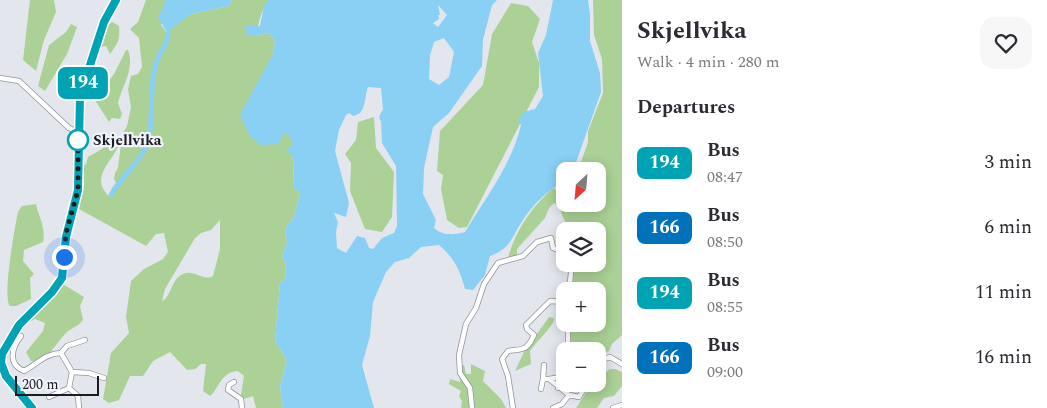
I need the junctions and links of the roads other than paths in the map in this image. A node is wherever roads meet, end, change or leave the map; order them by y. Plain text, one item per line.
1 (116, 0) edge
2 (0, 78) edge
3 (78, 132) junction
4 (556, 249) edge
5 (556, 301) edge
6 (21, 336) dead end
7 (85, 340) dead end
8 (61, 353) junction
9 (606, 358) edge
10 (1, 363) edge
11 (622, 364) edge
12 (544, 365) dead end
13 (72, 372) junction
14 (104, 378) dead end
15 (556, 378) edge
16 (543, 379) junction
17 (549, 379) junction
18 (234, 382) dead end
19 (556, 386) edge
20 (68, 388) junction
21 (541, 389) dead end
22 (564, 392) edge
23 (582, 392) edge
24 (569, 395) junction
25 (49, 397) dead end
26 (622, 405) edge
27 (32, 408) edge
28 (79, 408) edge
29 (242, 408) edge
30 (472, 408) edge
31 (513, 408) edge
32 (553, 408) edge
33 (613, 408) edge

1 - 3 main road
2 - 3 street
3 - 10 main road
4 - 30 street
5 - 31 street
6 - 8 street
7 - 8 street
8 - 13 street
9 - 11 street
10 - 27 main road
12 - 16 street
13 - 14 street
13 - 20 street
15 - 17 street
16 - 17 street
16 - 21 street
17 - 19 street
18 - 29 street
20 - 25 street
20 - 28 street
22 - 24 street
23 - 24 street
24 - 32 street
26 - 33 street

